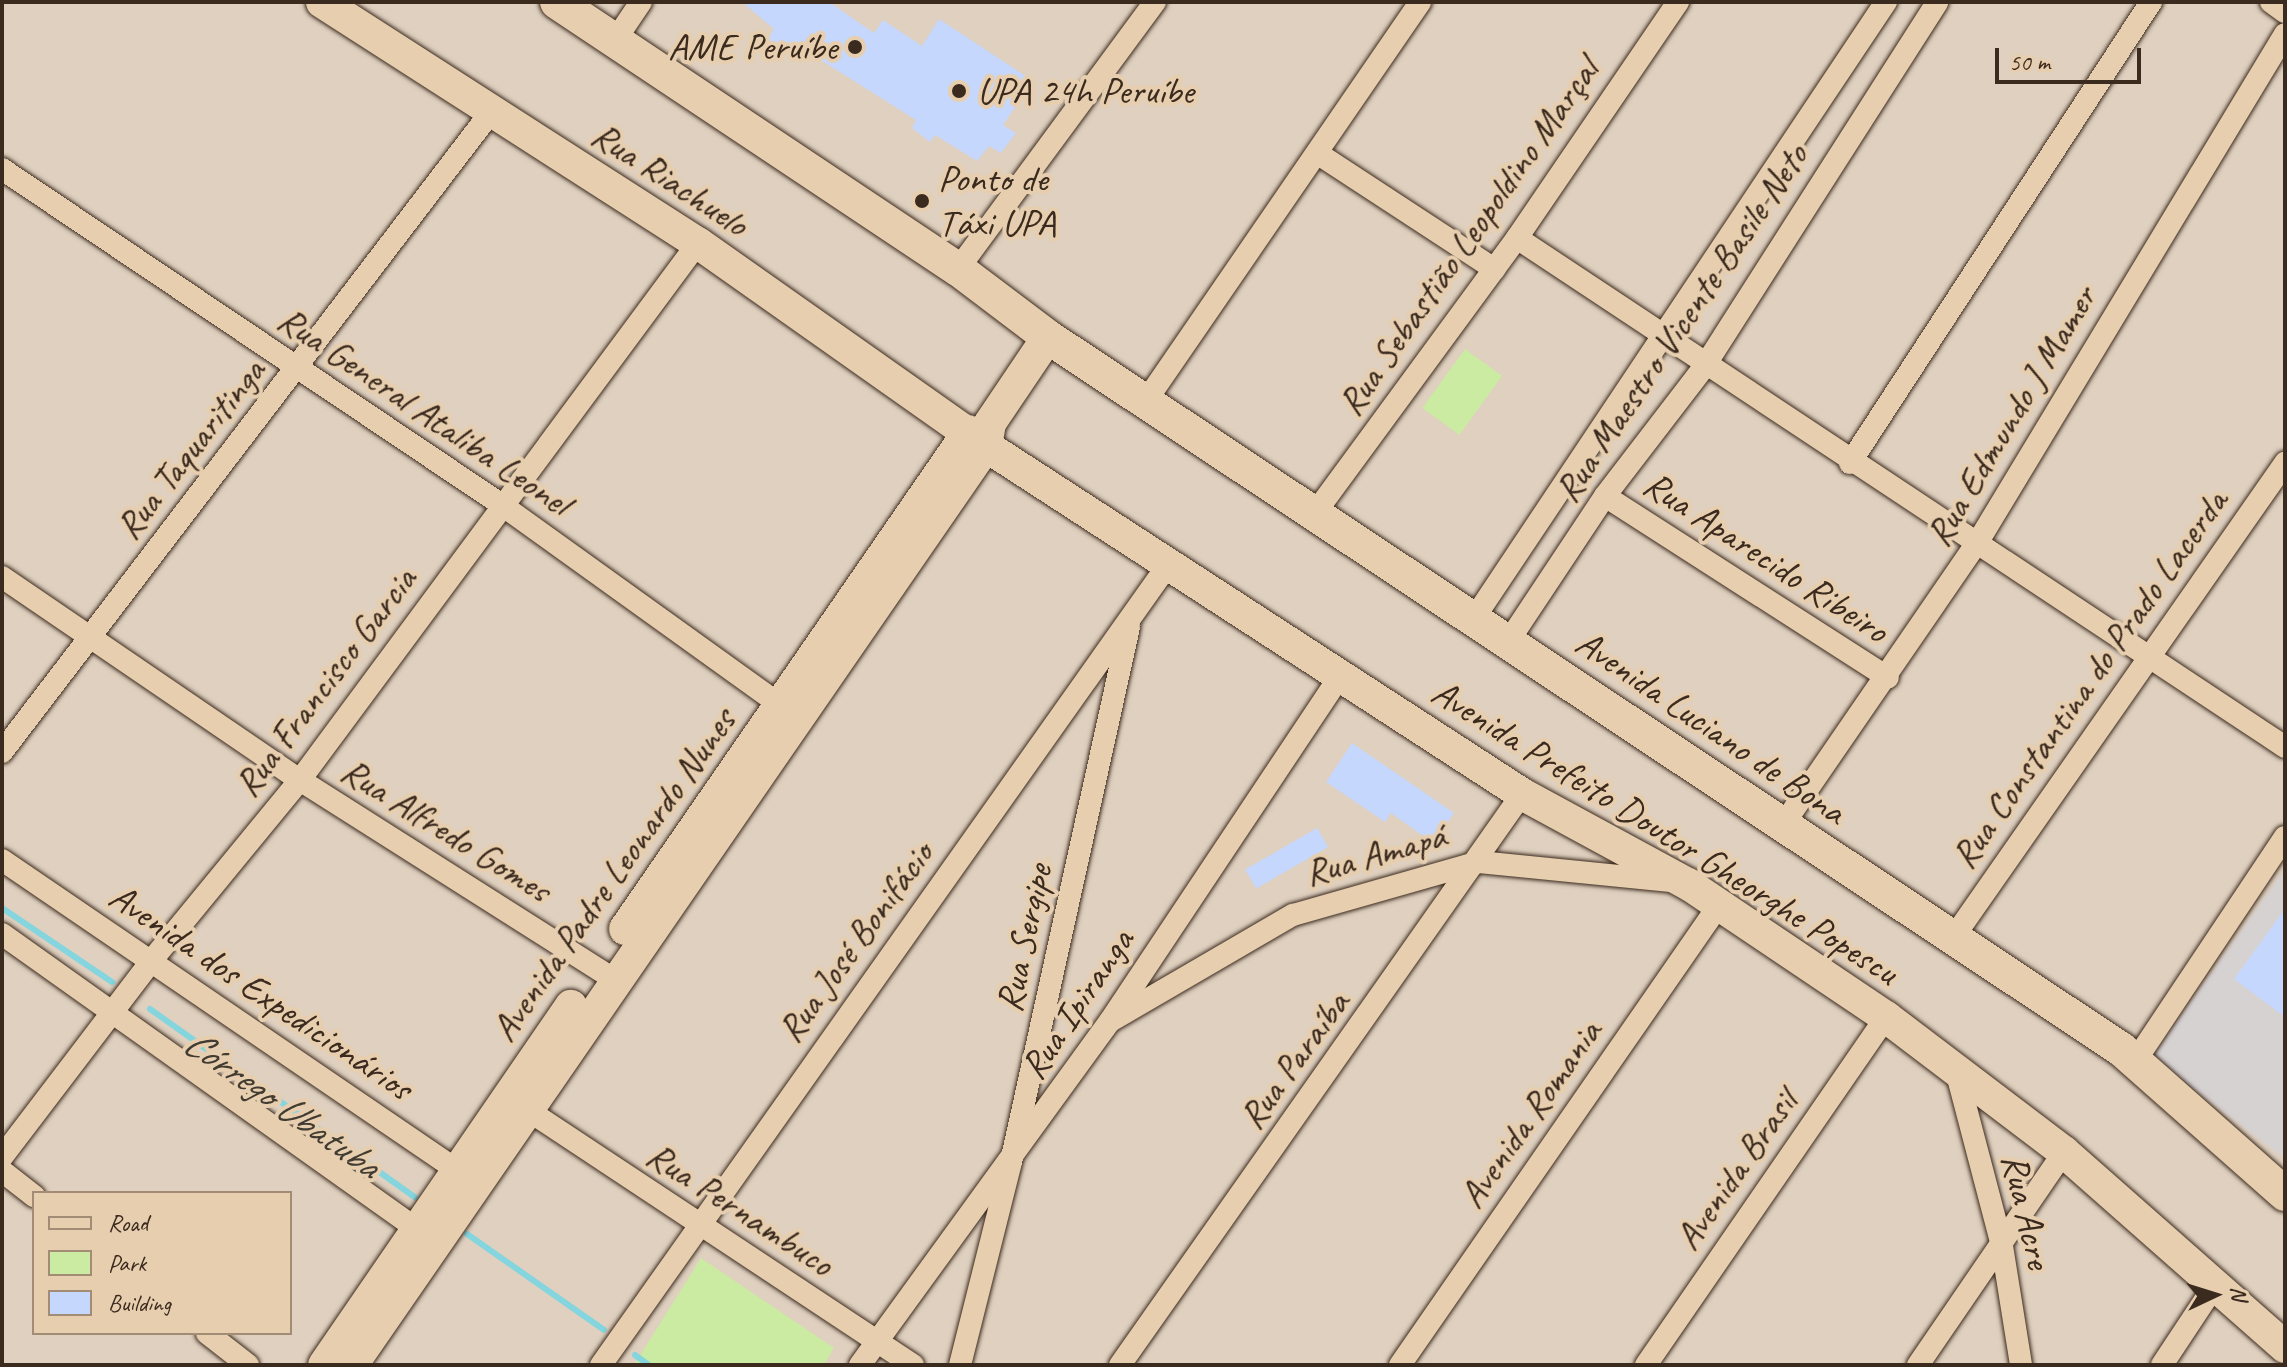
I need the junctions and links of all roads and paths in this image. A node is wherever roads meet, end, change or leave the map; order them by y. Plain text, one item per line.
1 (322, 2) edge
2 (557, 2) edge
3 (641, 2) edge
4 (1155, 2) edge
5 (1420, 2) edge
6 (1678, 2) edge
7 (1886, 2) edge
8 (1937, 2) edge
9 (2151, 2) edge
10 (2271, 2) edge
11 (2285, 12) edge
12 (2285, 34) edge
13 (614, 42) junction
14 (491, 112) junction
15 (1317, 153) junction
16 (2, 169) edge
17 (1517, 238) junction
18 (698, 243) junction
19 (958, 269) junction
20 (1494, 269) junction
21 (1664, 339) junction
22 (1060, 345) junction
23 (1704, 367) junction
24 (299, 369) junction
25 (1146, 401) junction
26 (982, 434) junction
27 (1850, 463) junction
28 (2285, 463) edge
29 (1605, 496) junction
30 (502, 505) junction
31 (1315, 513) junction
32 (1979, 540) junction
33 (1170, 562) junction
34 (2, 577) edge
35 (1475, 617) junction
36 (1131, 618) junction
37 (89, 637) junction
38 (1508, 642) junction
39 (2147, 657) junction
40 (1341, 674) junction
41 (1888, 678) junction
42 (790, 712) junction
43 (2285, 747) edge
44 (2, 752) edge
45 (300, 780) junction
46 (1522, 794) junction
47 (1783, 825) junction
48 (2285, 837) edge
49 (2, 860) edge
50 (1479, 862) junction
51 (1688, 884) junction
52 (1719, 905) junction
53 (2, 934) edge
54 (1953, 938) junction
55 (152, 960) junction
56 (606, 974) junction
57 (112, 1013) junction
58 (1886, 1017) junction
59 (1110, 1021) junction
60 (2136, 1060) junction
61 (1957, 1074) junction
62 (518, 1104) junction
63 (2064, 1152) junction
64 (2, 1157) edge
65 (1011, 1162) junction
66 (2, 1171) edge
67 (468, 1178) junction
68 (32, 1194) edge
69 (2285, 1194) edge
70 (698, 1224) junction
71 (427, 1237) junction
72 (2002, 1246) junction
73 (2217, 1282) junction
74 (210, 1335) edge
75 (876, 1342) junction
76 (2285, 1347) edge
77 (248, 1365) edge
78 (324, 1365) edge
79 (352, 1365) edge
80 (601, 1365) edge
81 (860, 1365) edge
82 (913, 1365) edge
83 (960, 1365) edge
84 (1120, 1365) edge
85 (1400, 1365) edge
86 (1646, 1365) edge
87 (1918, 1365) edge
88 (2021, 1365) edge
89 (2162, 1365) edge

1 - 14 main road, Rua Riachuelo
2 - 13 main road, Avenida Luciano de Bona
3 - 13 street
4 - 19 street
5 - 15 street
6 - 17 street, Rua Sebastião Leopoldino Marçal
7 - 21 street, Rua Maestro Vicente Basile Neto
8 - 23 street, Rua Maestro Vicente Basile Neto
9 - 27 street
10 - 11 street
12 - 32 street, Rua Edmundo J Mamer
13 - 19 main road, Avenida Luciano de Bona
14 - 18 main road, Rua Riachuelo
14 - 24 street, Rua Taquaritinga
15 - 20 street
15 - 25 street
16 - 24 street, Rua General Ataliba Leonel
17 - 20 street, Rua Sebastião Leopoldino Marçal
17 - 21 street
18 - 26 main road, Rua Riachuelo
18 - 30 street, Rua Francisco Garcia
19 - 22 main road, Avenida Luciano de Bona
20 - 31 street, Rua Sebastião Leopoldino Marçal
21 - 23 street
21 - 35 street, Rua Maestro Vicente Basile Neto
22 - 25 main road, Avenida Luciano de Bona
22 - 26 main road, Avenida Padre Leonardo Nunes
23 - 27 street
23 - 29 street, Rua Maestro Vicente Basile Neto
24 - 30 street, Rua General Ataliba Leonel
24 - 37 street, Rua Taquaritinga
25 - 31 main road, Avenida Luciano de Bona
26 - 33 main road, Avenida Prefeito Doutor Gheorghe Popescu
26 - 42 main road, Avenida Padre Leonardo Nunes
27 - 32 street
28 - 39 street, Rua Constantina do Prado Lacerda
29 - 38 street, Rua Maestro Vicente Basile Neto
29 - 41 street, Rua Aparecido Ribeiro
30 - 42 street, Rua General Ataliba Leonel
30 - 45 street, Rua Francisco Garcia
31 - 35 main road, Avenida Luciano de Bona
32 - 39 street
32 - 41 street, Rua Edmundo J Mamer
33 - 36 street, Rua José Bonifácio
33 - 40 main road, Avenida Prefeito Doutor Gheorghe Popescu
34 - 37 street, Rua Alfredo Gomes
35 - 38 main road, Avenida Luciano de Bona
36 - 65 street, Rua Sergipe
36 - 70 street, Rua José Bonifácio
37 - 44 street, Rua Taquaritinga
37 - 45 street, Rua Alfredo Gomes
38 - 47 main road, Avenida Luciano de Bona
39 - 43 street
39 - 54 street, Rua Constantina do Prado Lacerda
40 - 46 main road, Avenida Prefeito Doutor Gheorghe Popescu
40 - 59 street, Rua Ipiranga
41 - 47 street, Rua Edmundo J Mamer
42 - 56 main road, Avenida Padre Leonardo Nunes
45 - 55 street, Rua Francisco Garcia
45 - 56 street, Rua Alfredo Gomes
46 - 50 street, Rua Paraíba
46 - 51 main road, Avenida Prefeito Doutor Gheorghe Popescu
47 - 54 main road, Avenida Luciano de Bona
48 - 60 street
49 - 55 street, Avenida dos Expedicionários
50 - 51 street, Rua Amapá
50 - 59 street, Rua Amapá
50 - 84 street, Rua Paraíba
51 - 52 main road, Avenida Prefeito Doutor Gheorghe Popescu
52 - 58 main road, Avenida Prefeito Doutor Gheorghe Popescu
52 - 85 street, Avenida Romania
53 - 57 street
54 - 60 main road, Avenida Luciano de Bona
55 - 57 street, Rua Francisco Garcia
55 - 67 street, Avenida dos Expedicionários
56 - 62 main road, Avenida Padre Leonardo Nunes
57 - 64 street, Rua Francisco Garcia
57 - 71 street
58 - 61 main road, Avenida Prefeito Doutor Gheorghe Popescu
58 - 86 street, Avenida Brasil
59 - 65 street, Rua Ipiranga
60 - 69 main road, Avenida Luciano de Bona
61 - 63 main road, Avenida Prefeito Doutor Gheorghe Popescu
61 - 72 street, Rua Acre
62 - 67 main road, Avenida Padre Leonardo Nunes
62 - 70 street, Rua Pernambuco
63 - 72 street
63 - 73 main road, Avenida Prefeito Doutor Gheorghe Popescu
65 - 75 street, Rua Ipiranga
65 - 83 street, Rua Sergipe
66 - 68 street
67 - 71 main road, Avenida Padre Leonardo Nunes
70 - 75 street, Rua Pernambuco
70 - 80 street, Rua José Bonifácio
71 - 78 main road, Avenida Padre Leonardo Nunes
71 - 79 main road, Avenida Padre Leonardo Nunes
72 - 87 street
72 - 88 street, Rua Acre
73 - 76 main road, Avenida Prefeito Doutor Gheorghe Popescu
73 - 89 street
74 - 77 street
75 - 81 street, Rua Ipiranga
75 - 82 street, Rua Pernambuco

